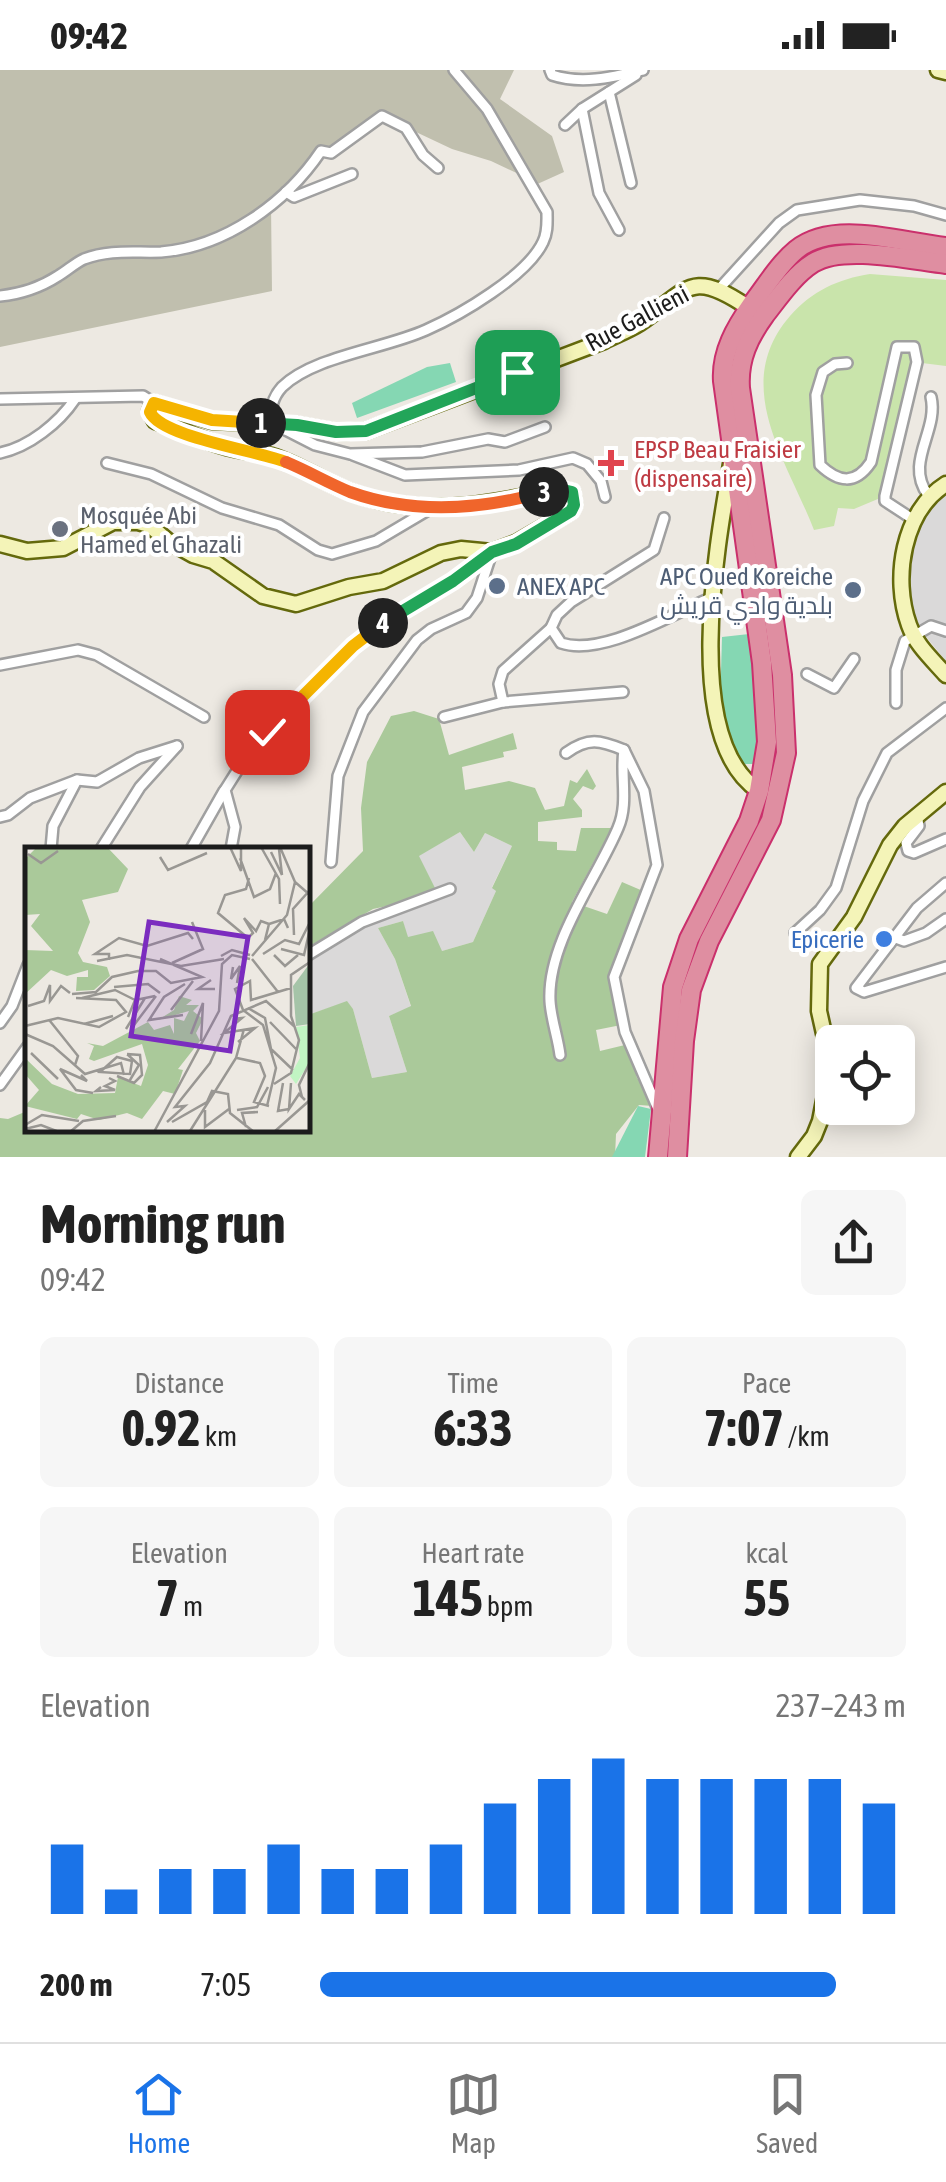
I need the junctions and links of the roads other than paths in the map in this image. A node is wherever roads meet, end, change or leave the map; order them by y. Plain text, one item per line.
1 (454, 70) edge
2 (550, 70) edge
3 (644, 70) edge
4 (938, 70) edge
5 (946, 72) edge
6 (609, 92) junction
7 (582, 109) junction
8 (566, 125) dead end
9 (438, 168) dead end
10 (352, 174) dead end
11 (631, 183) dead end
12 (286, 192) junction
13 (946, 215) edge
14 (619, 230) dead end
15 (946, 246) edge
16 (946, 264) edge
17 (719, 289) junction
18 (0, 296) edge
19 (749, 308) junction
20 (848, 363) dead end
21 (931, 397) dead end
22 (0, 399) edge
23 (76, 399) junction
24 (154, 403) junction
25 (272, 423) junction
26 (545, 427) dead end
27 (0, 453) edge
28 (350, 454) junction
29 (733, 454) junction
30 (106, 463) dead end
31 (946, 484) edge
32 (928, 495) junction
33 (605, 497) dead end
34 (433, 508) junction
35 (664, 518) dead end
36 (914, 520) junction
37 (0, 544) edge
38 (492, 552) junction
39 (711, 598) junction
40 (551, 628) junction
41 (946, 631) edge
42 (914, 635) junction
43 (854, 659) dead end
44 (0, 666) edge
45 (807, 674) dead end
46 (946, 675) edge
47 (622, 692) dead end
48 (503, 702) junction
49 (896, 704) dead end
50 (946, 708) edge
51 (204, 717) dead end
52 (444, 717) dead end
53 (624, 750) junction
54 (566, 753) dead end
55 (77, 780) junction
56 (224, 790) junction
57 (758, 791) junction
58 (946, 792) edge
59 (917, 815) junction
60 (0, 817) edge
61 (946, 839) edge
62 (51, 847) edge
63 (102, 847) edge
64 (193, 847) edge
65 (231, 847) edge
66 (331, 862) dead end
67 (946, 883) edge
68 (450, 890) dead end
69 (946, 919) edge
70 (795, 934) dead end
71 (893, 937) junction
72 (310, 954) edge
73 (946, 967) edge
74 (25, 973) edge
75 (0, 1023) edge
76 (25, 1050) edge
77 (560, 1056) dead end
78 (0, 1085) edge
79 (661, 1116) junction
80 (658, 1157) edge
81 (678, 1157) edge
82 (798, 1157) edge

1 - 25 street
2 - 3 street
3 - 6 street
4 - 5 street
6 - 7 street
6 - 11 street
7 - 8 street
7 - 14 street
9 - 12 street
10 - 12 street
12 - 18 street
13 - 17 street
15 - 19 highway
16 - 81 highway
17 - 19 street, Rue Gallieni
17 - 25 street, Rue Gallieni
19 - 29 highway
20 - 36 street
21 - 32 street
22 - 23 street, Rue Gallieni
23 - 24 street, Rue Gallieni
23 - 27 street
24 - 25 street, Rue Gallieni
24 - 34 street
25 - 28 street
26 - 28 street
28 - 33 street
29 - 39 street
29 - 57 highway
30 - 34 street
31 - 32 street
32 - 36 street
34 - 38 street
35 - 40 street
36 - 42 street
37 - 38 street
38 - 56 street
38 - 66 street
39 - 40 street
39 - 57 street
40 - 48 street
41 - 42 street
42 - 46 street
42 - 49 street
43 - 45 street
44 - 51 street
47 - 48 street
48 - 52 street
50 - 70 street
53 - 54 street
53 - 77 street
53 - 79 street
55 - 60 street
55 - 62 street
55 - 63 street
56 - 64 street
56 - 65 street
57 - 79 highway
58 - 59 street
59 - 61 street
59 - 82 street
67 - 71 street
68 - 72 street
69 - 71 street
71 - 73 street
74 - 75 street
76 - 78 street
79 - 80 highway

